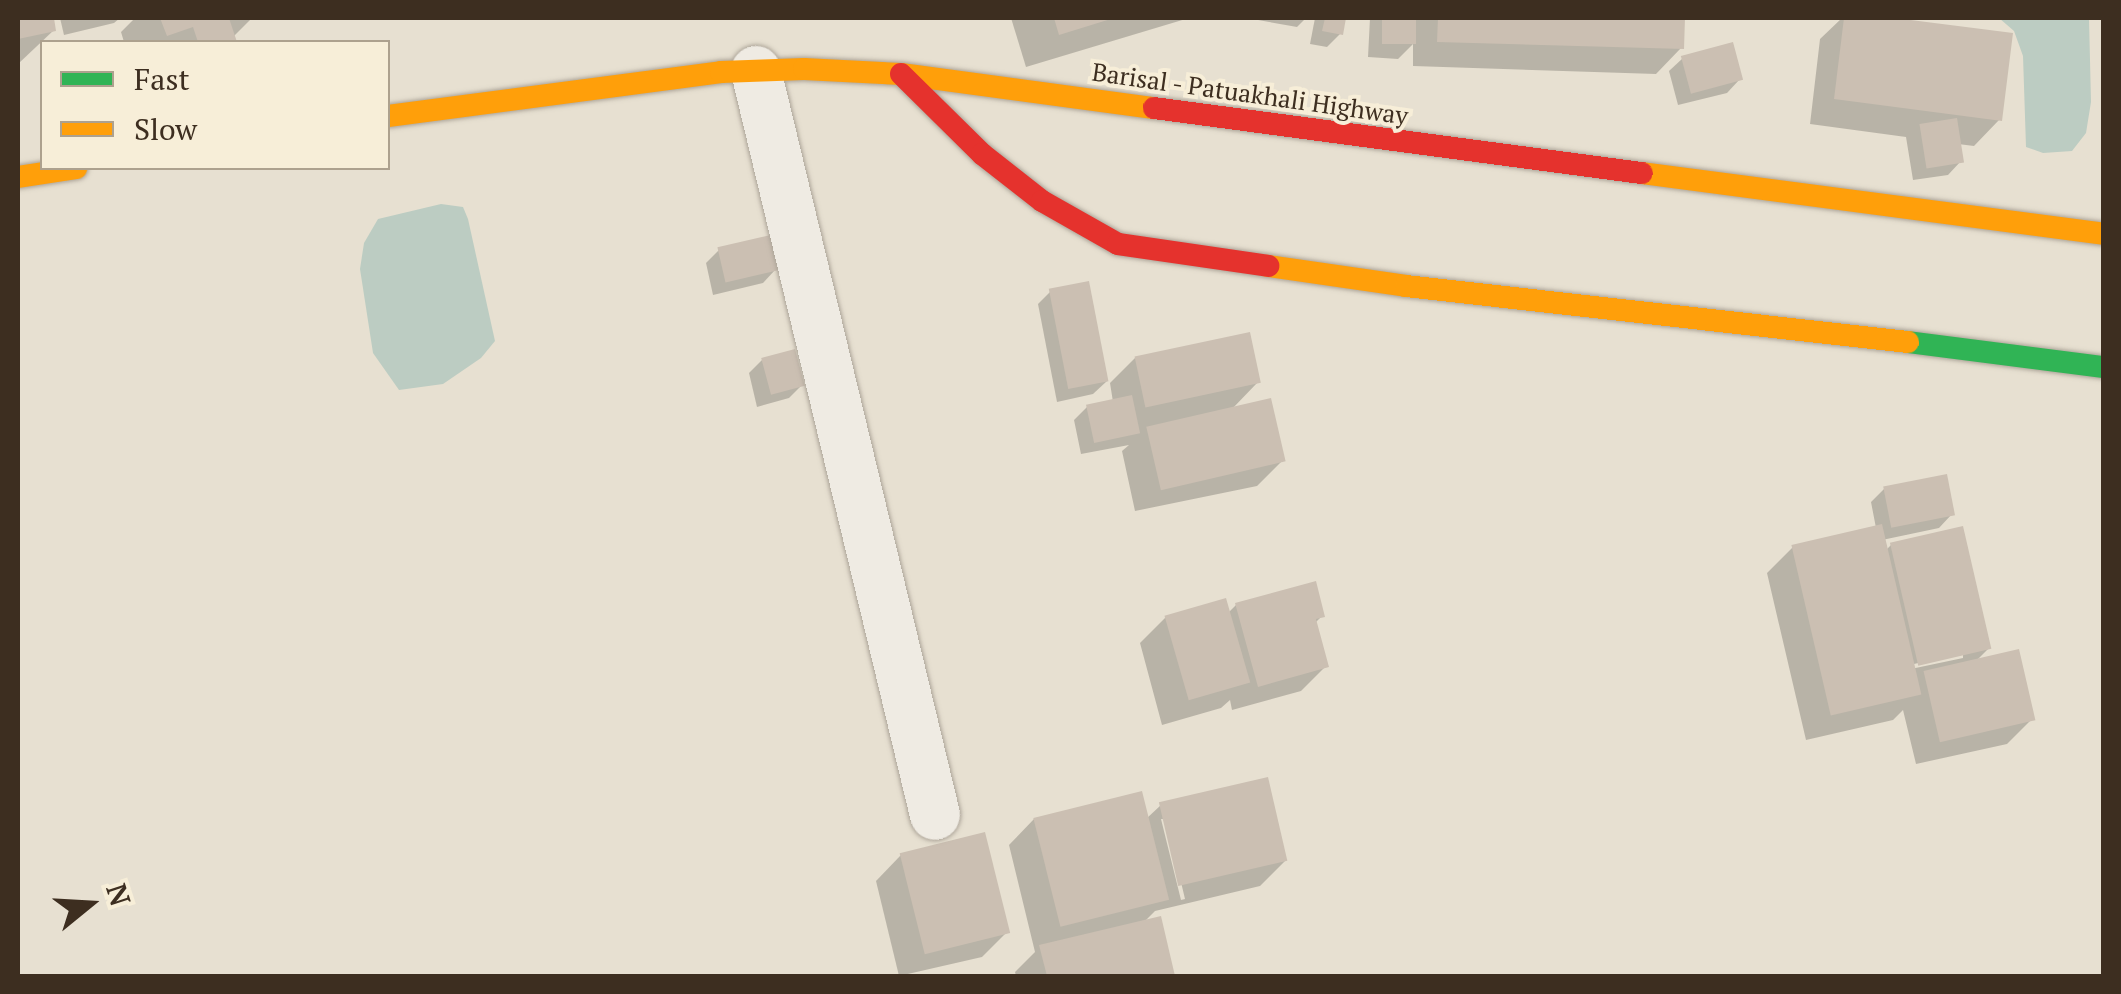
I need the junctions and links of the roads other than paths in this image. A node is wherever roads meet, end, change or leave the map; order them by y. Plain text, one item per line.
1 (756, 71) junction
2 (901, 74) junction
3 (390, 116) edge
4 (63, 170) edge
5 (18, 177) edge
6 (2104, 234) edge
7 (2104, 367) edge
8 (935, 815) dead end

1 - 2 main road, Barisal - Patuakhali Highway
1 - 3 main road, Barisal - Patuakhali Highway
1 - 8 street
2 - 6 main road, Barisal - Patuakhali Highway
2 - 7 main road
4 - 5 main road

